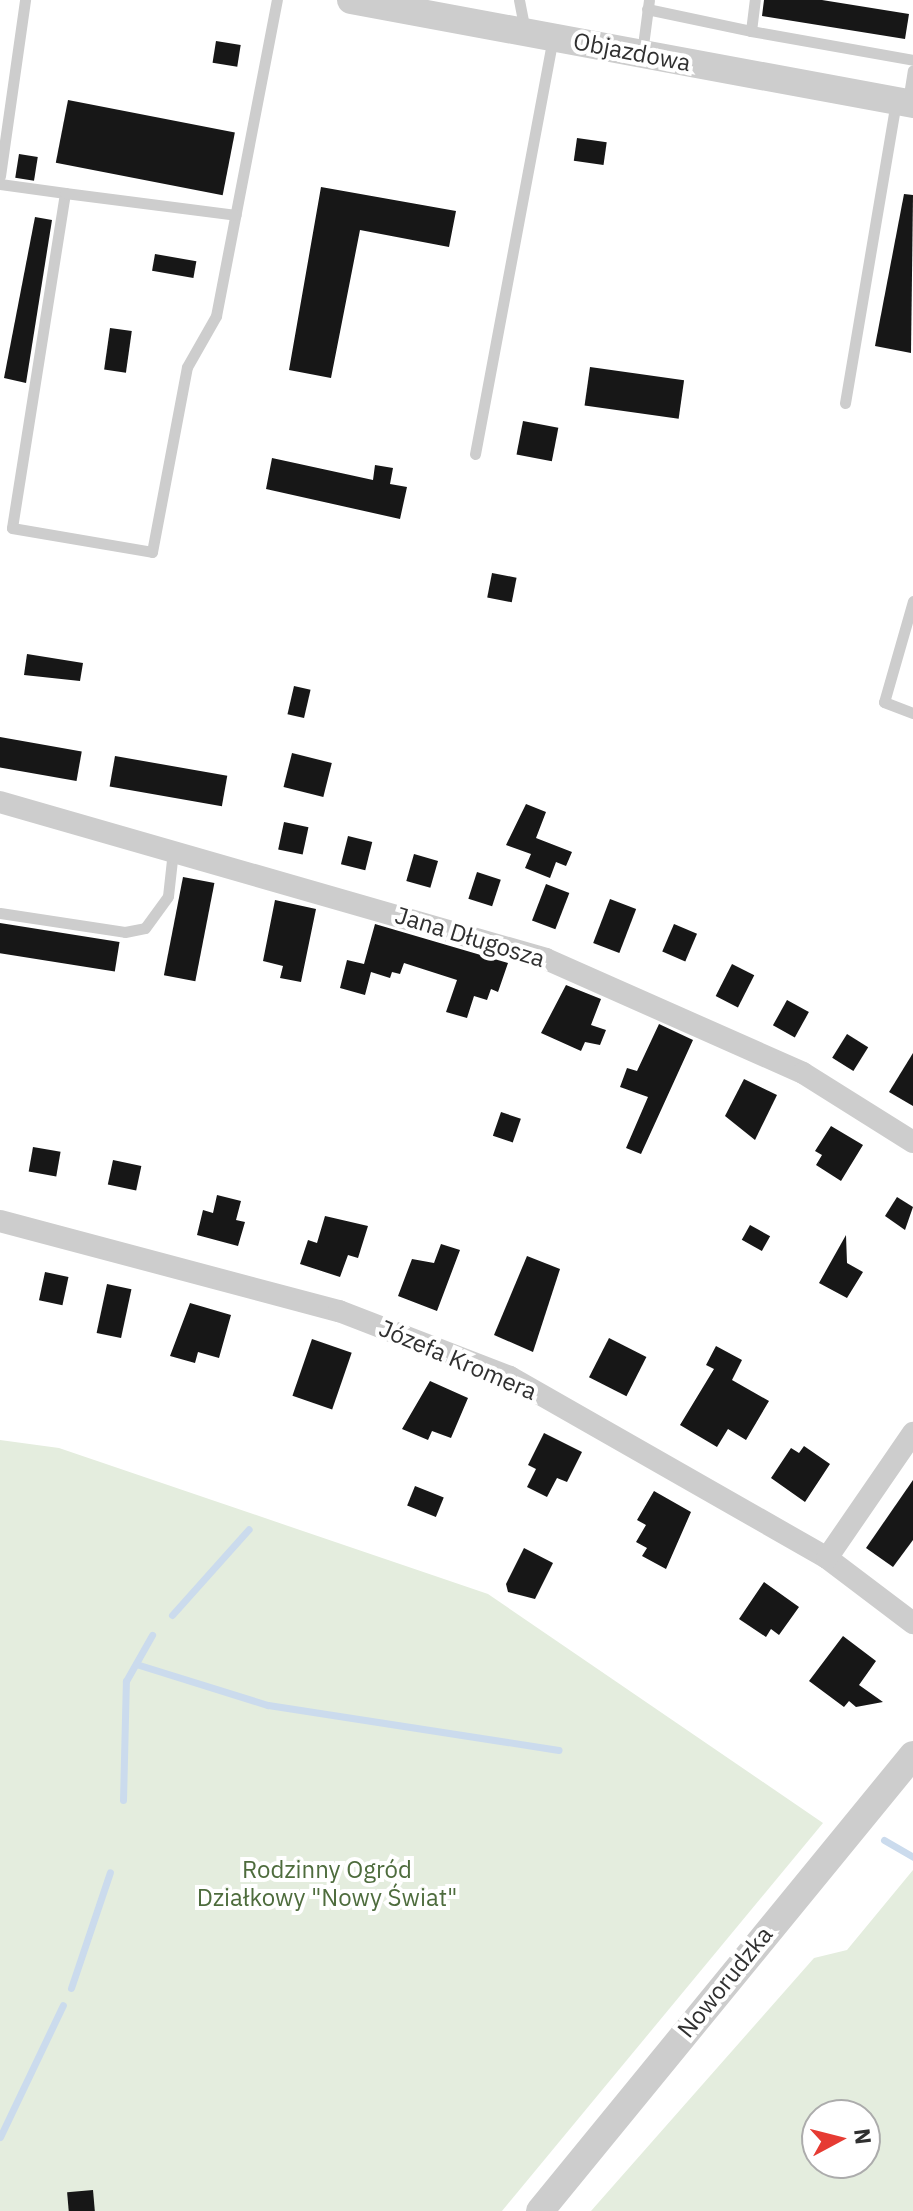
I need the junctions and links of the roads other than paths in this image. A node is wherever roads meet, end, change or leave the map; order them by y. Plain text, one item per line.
1 (25, 0) edge
2 (277, 0) edge
3 (351, 0) edge
4 (519, 0) edge
5 (755, 0) edge
6 (648, 4) edge
7 (751, 31) junction
8 (526, 32) junction
9 (553, 37) junction
10 (641, 54) junction
11 (913, 60) edge
12 (913, 70) edge
13 (906, 102) edge
14 (0, 176) edge
15 (0, 184) edge
16 (65, 193) junction
17 (236, 215) junction
18 (845, 403) dead end
19 (475, 454) dead end
20 (913, 601) edge
21 (899, 649) junction
22 (913, 654) edge
23 (913, 713) edge
24 (0, 802) edge
25 (173, 850) junction
26 (0, 913) edge
27 (913, 1142) edge
28 (0, 1221) edge
29 (913, 1433) edge
30 (827, 1558) junction
31 (913, 1623) edge
32 (913, 1755) edge
33 (540, 2211) edge

1 - 14 lane
2 - 17 lane
3 - 8 street, Objazdowa
4 - 8 lane
5 - 7 lane
6 - 7 lane
6 - 10 lane
7 - 11 lane
8 - 9 street, Objazdowa
9 - 10 street, Objazdowa
9 - 19 lane
10 - 13 street, Objazdowa
12 - 13 lane
13 - 18 lane
15 - 16 lane
16 - 17 lane
16 - 17 lane
20 - 21 lane
21 - 22 lane
21 - 23 lane
24 - 25 street, Jana Długosza
25 - 26 lane
25 - 27 street, Jana Długosza
28 - 30 street, Józefa Kromera
29 - 30 street
30 - 31 street, Józefa Kromera
32 - 33 street, Noworudzka

